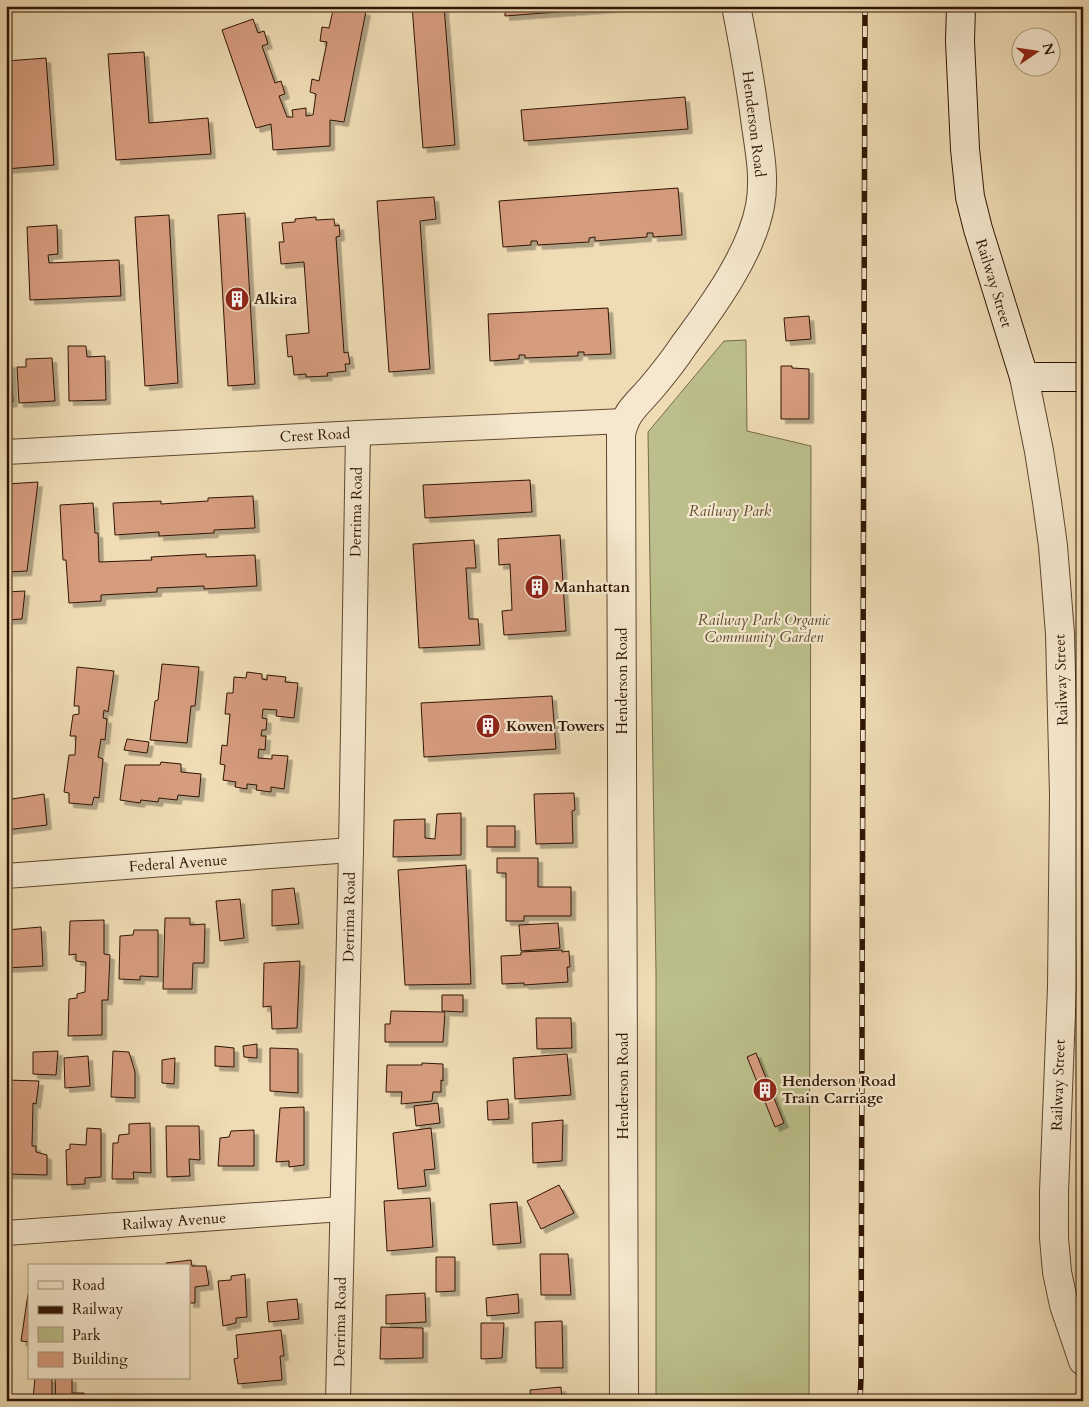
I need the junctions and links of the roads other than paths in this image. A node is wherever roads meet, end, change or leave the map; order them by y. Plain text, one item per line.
1 (736, 6) edge
2 (961, 6) edge
3 (1024, 377) junction
4 (1083, 378) edge
5 (624, 421) junction
6 (358, 433) junction
7 (6, 452) edge
8 (350, 850) junction
9 (6, 876) edge
10 (342, 1209) junction
11 (6, 1233) edge
12 (1083, 1361) edge
13 (338, 1401) edge
14 (624, 1401) edge

1 - 5 street, Henderson Road
2 - 3 street, Railway Street
3 - 4 street
3 - 12 street, Railway Street
5 - 6 street, Crest Road
5 - 14 street, Henderson Road
6 - 7 street, Crest Road
6 - 8 street, Derrima Road
8 - 9 street, Federal Avenue
8 - 10 street, Derrima Road
10 - 11 street, Railway Avenue
10 - 13 street, Derrima Road

